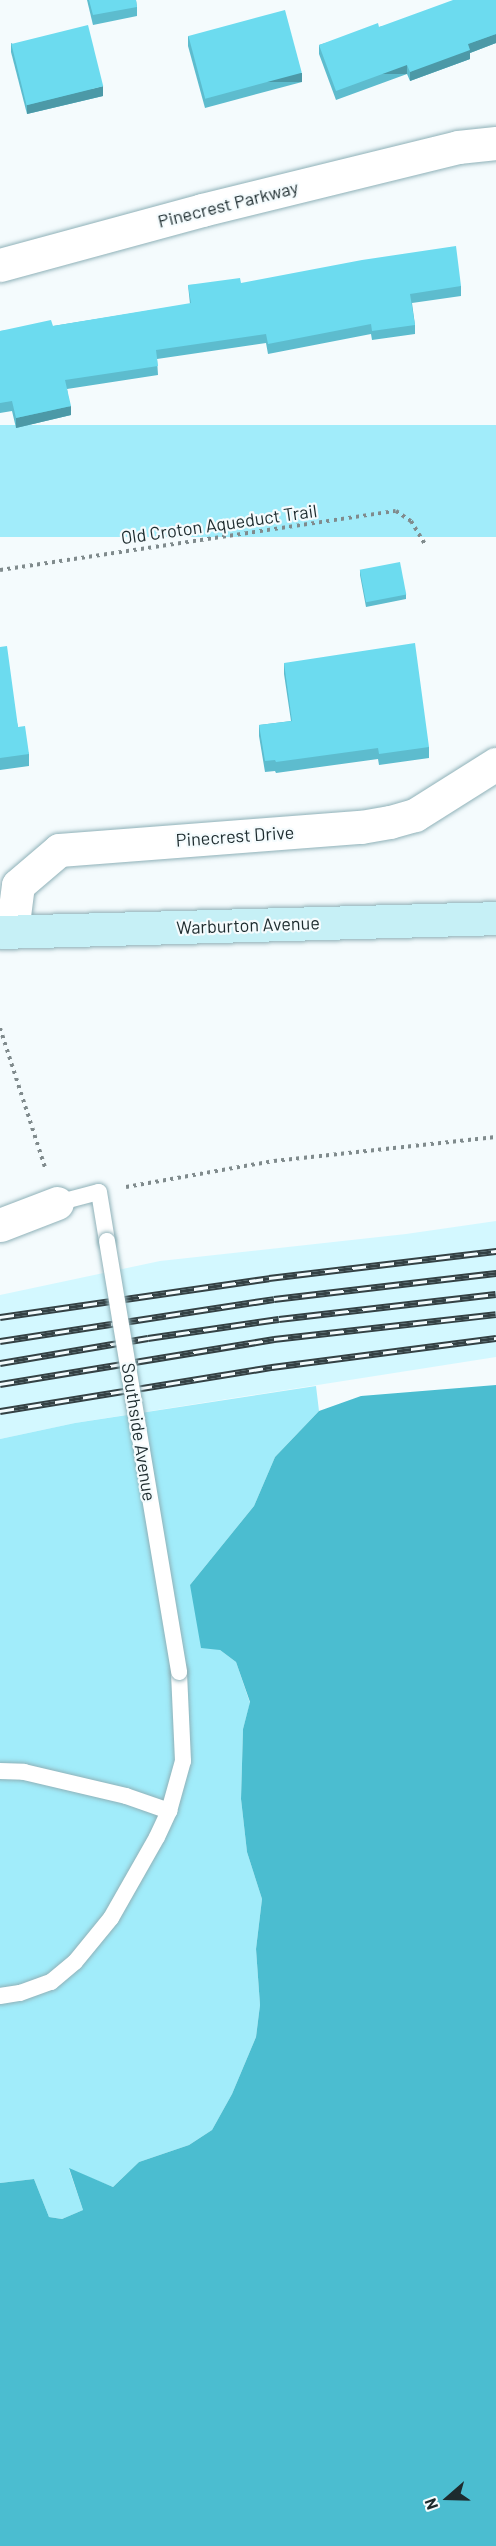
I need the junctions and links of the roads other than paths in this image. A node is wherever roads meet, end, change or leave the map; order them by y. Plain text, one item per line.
1 (496, 125) edge
2 (496, 143) edge
3 (458, 147) junction
4 (0, 265) edge
5 (496, 764) edge
6 (496, 918) edge
7 (6, 932) edge
8 (57, 1203) joint
9 (0, 1225) edge
10 (0, 1771) edge
11 (169, 1811) junction
12 (0, 1996) edge

1 - 3 street, Pinecrest Parkway
2 - 3 street, Pinecrest Parkway
3 - 4 street, Pinecrest Parkway
5 - 7 street, Pinecrest Drive
6 - 7 street, Warburton Avenue
8 - 9 street
8 - 11 lane, Southside Avenue, bridge
10 - 11 lane
11 - 12 lane, Southside Avenue

